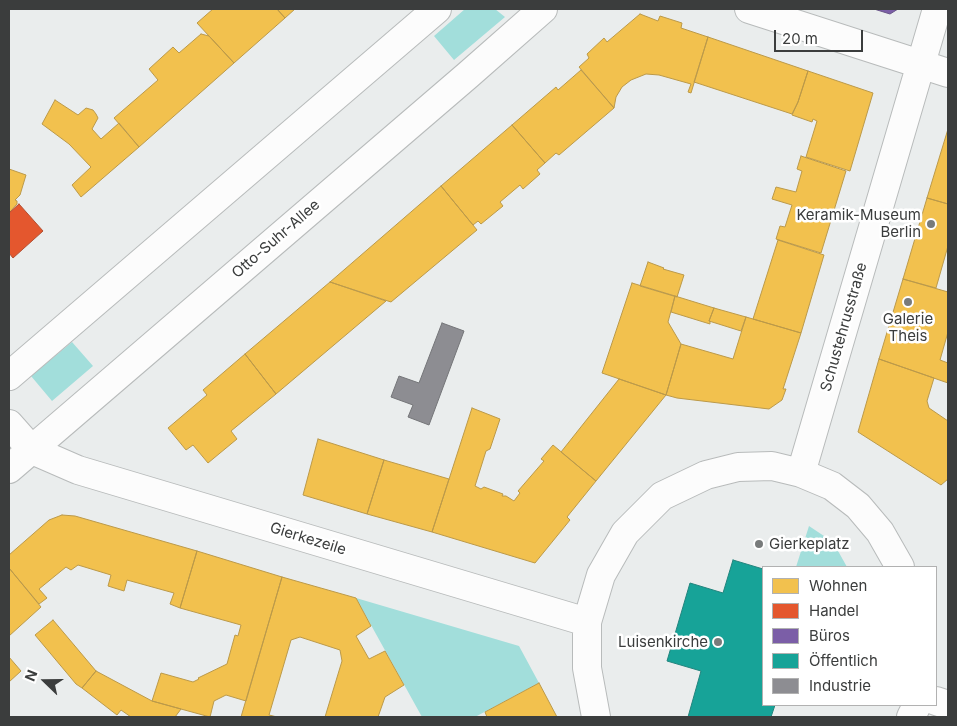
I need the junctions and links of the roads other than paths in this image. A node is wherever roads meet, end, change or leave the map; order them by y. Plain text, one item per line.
1 (437, 9) edge
2 (543, 9) edge
3 (749, 9) edge
4 (937, 9) edge
5 (920, 64) junction
6 (948, 72) edge
7 (9, 376) edge
8 (9, 424) edge
9 (32, 450) junction
10 (9, 469) edge
11 (801, 474) junction
12 (899, 566) edge
13 (586, 622) junction
14 (596, 717) edge

1 - 7 street
2 - 9 street, Otto-Suhr-Allee
3 - 5 street
4 - 5 street, Schustehrusstraße
5 - 6 street
5 - 11 street, Schustehrusstraße
8 - 9 street
9 - 10 street, Otto-Suhr-Allee
9 - 13 street, Gierkezeile
11 - 12 street
11 - 13 street
13 - 14 street

